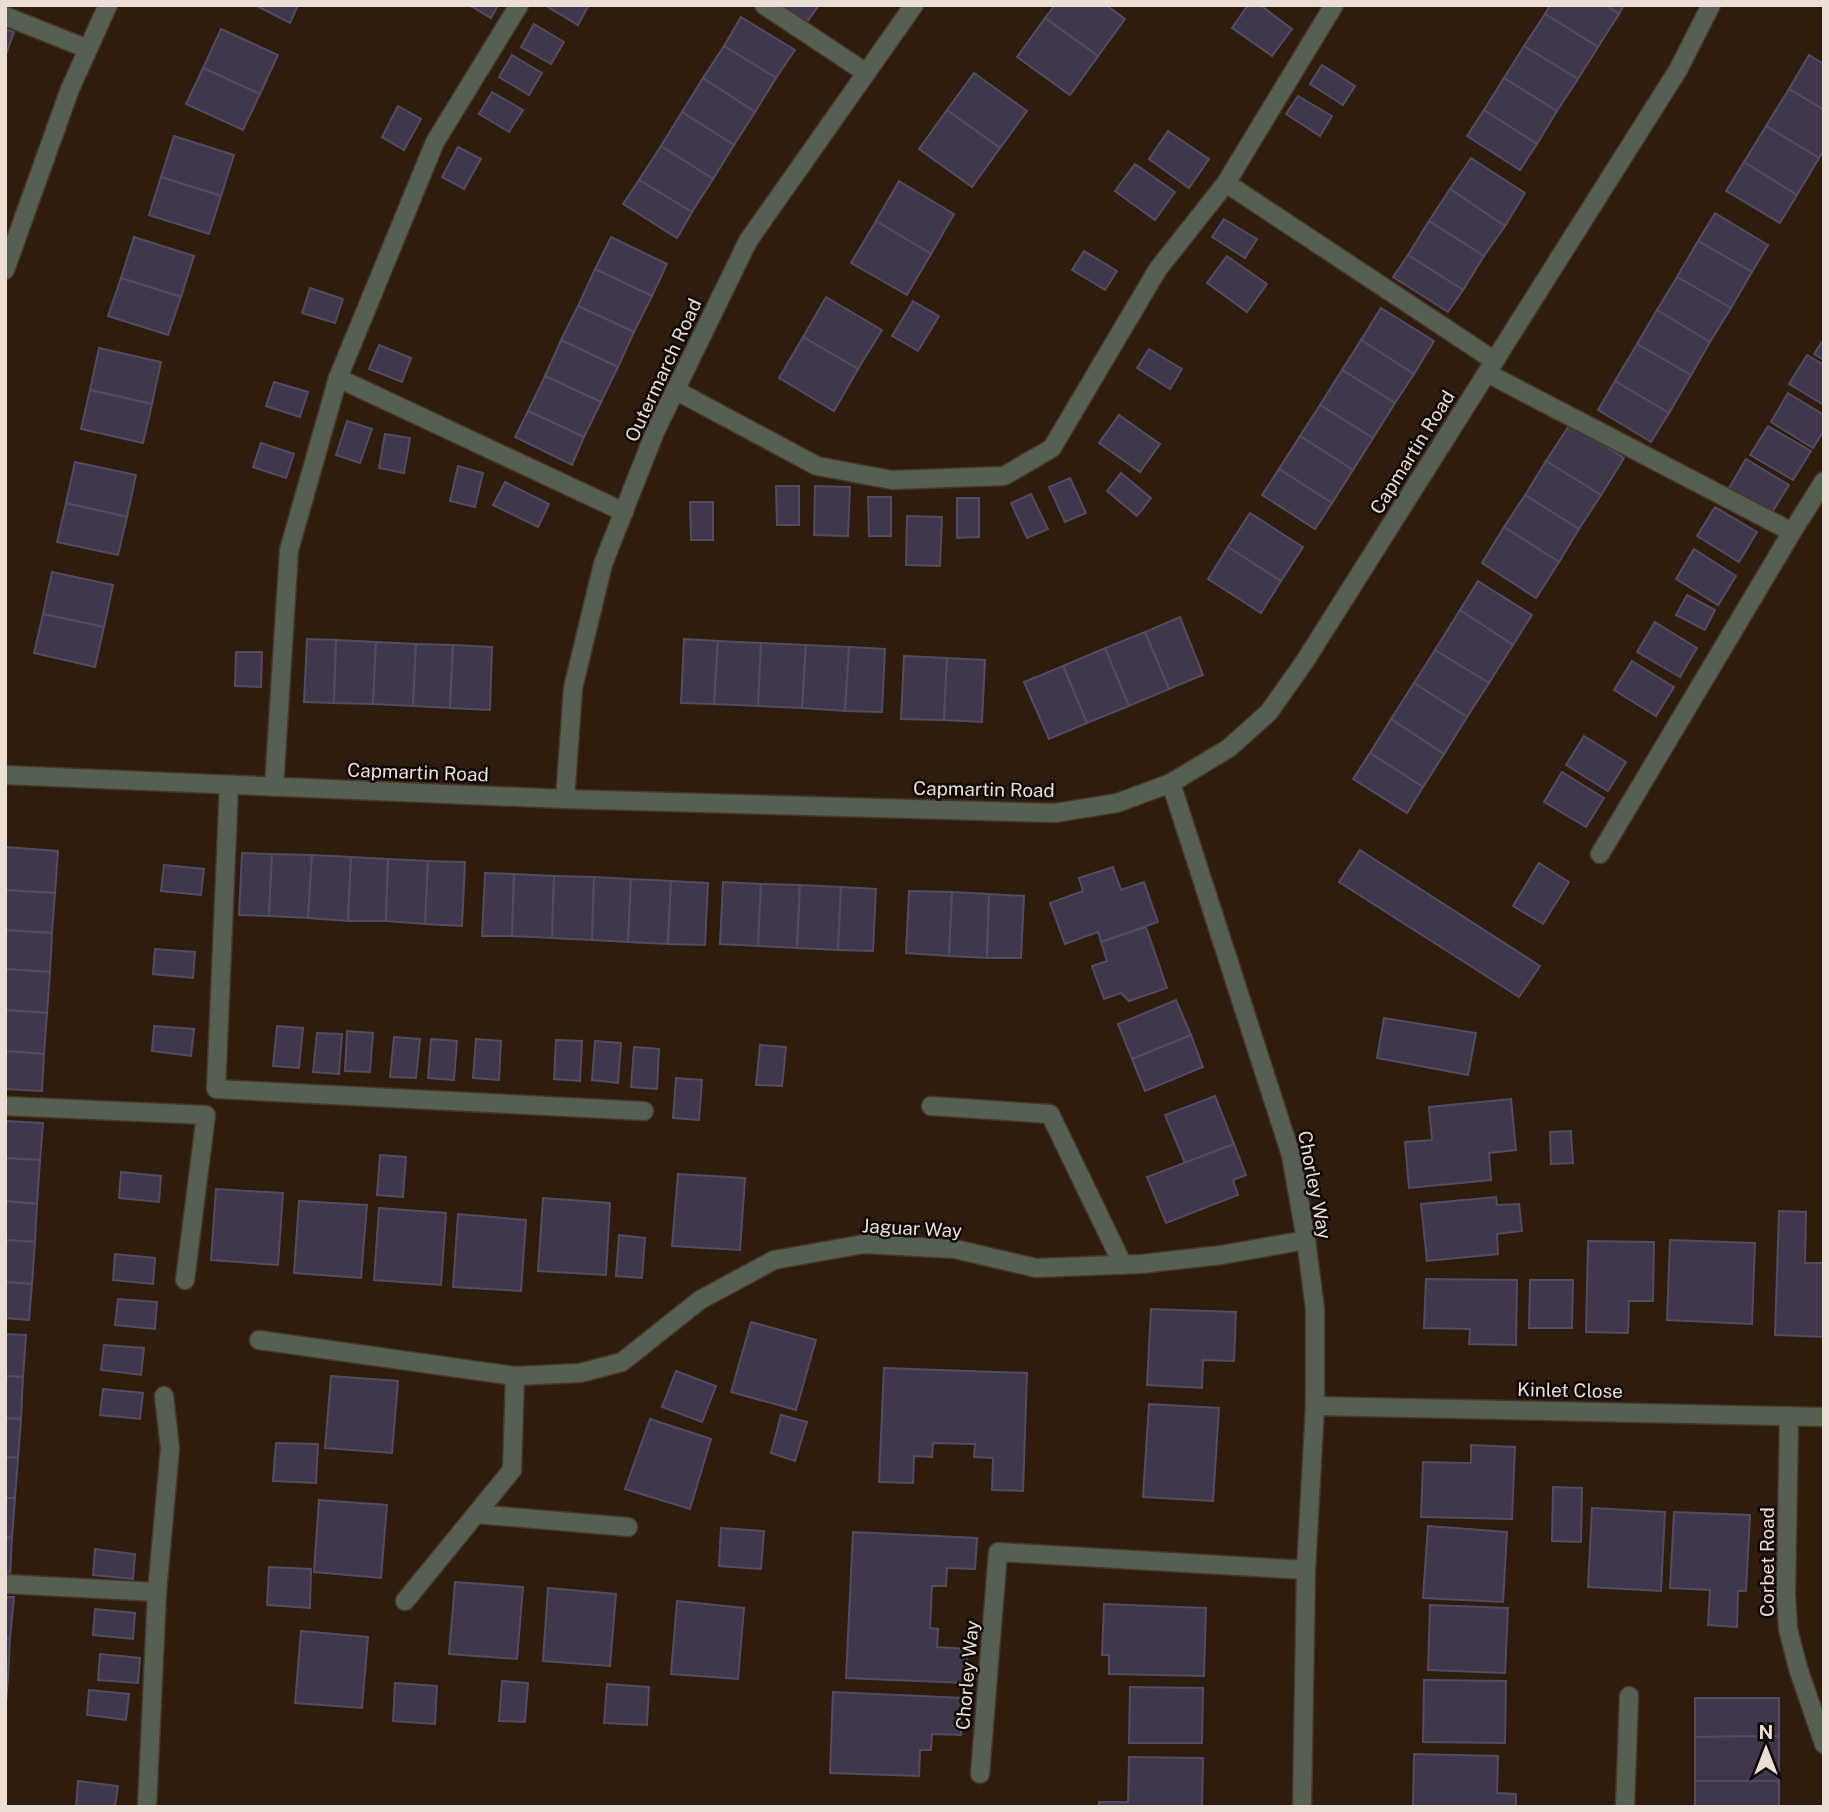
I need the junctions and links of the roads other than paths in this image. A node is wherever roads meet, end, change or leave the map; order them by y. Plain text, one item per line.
1 (108, 5) edge
2 (519, 5) edge
3 (764, 5) edge
4 (914, 5) edge
5 (1334, 5) edge
6 (1711, 5) edge
7 (5, 16) edge
8 (88, 49) junction
9 (865, 72) junction
10 (1226, 183) junction
11 (5, 271) edge
12 (1491, 367) junction
13 (338, 378) junction
14 (675, 390) junction
15 (1824, 481) edge
16 (624, 512) junction
17 (1792, 533) junction
18 (5, 775) edge
19 (1171, 783) junction
20 (229, 785) junction
21 (275, 786) junction
22 (565, 799) junction
23 (1600, 853) dead end
24 (5, 1106) edge
25 (931, 1106) dead end
26 (644, 1111) dead end
27 (1306, 1240) junction
28 (1123, 1265) junction
29 (185, 1280) dead end
30 (259, 1339) dead end
31 (515, 1376) junction
32 (164, 1396) dead end
33 (1315, 1406) junction
34 (1789, 1416) junction
35 (1824, 1417) edge
36 (476, 1514) junction
37 (628, 1527) dead end
38 (1306, 1570) junction
39 (5, 1584) edge
40 (158, 1592) junction
41 (405, 1601) dead end
42 (1629, 1696) dead end
43 (1824, 1744) edge
44 (980, 1774) dead end
45 (147, 1807) edge
46 (1302, 1807) edge
47 (1625, 1807) edge

1 - 8 street
2 - 13 street
3 - 9 street
4 - 9 street, Outermarch Road
5 - 10 street
6 - 12 street, Capmartin Road
7 - 8 street
8 - 11 street
9 - 14 street, Outermarch Road
10 - 12 street
10 - 14 street
12 - 17 street
12 - 19 street, Capmartin Road
13 - 16 street
13 - 21 street
14 - 16 street, Outermarch Road
15 - 17 street
16 - 22 street, Outermarch Road
17 - 23 street
18 - 20 street, Capmartin Road
19 - 22 street, Capmartin Road
19 - 27 street, Chorley Way
20 - 21 street, Capmartin Road
20 - 26 street
21 - 22 street, Capmartin Road
24 - 29 street
25 - 28 street
27 - 28 street, Jaguar Way
27 - 33 street, Chorley Way
28 - 31 street, Jaguar Way
30 - 31 street, Jaguar Way
31 - 36 street
32 - 40 street
33 - 34 street, Kinlet Close
33 - 38 street, Chorley Way
34 - 35 street, Kinlet Close
34 - 43 street, Corbet Road
36 - 37 street
36 - 41 street
38 - 44 street, Chorley Way
38 - 46 street, Chorley Way
39 - 40 street
40 - 45 street
42 - 47 street

